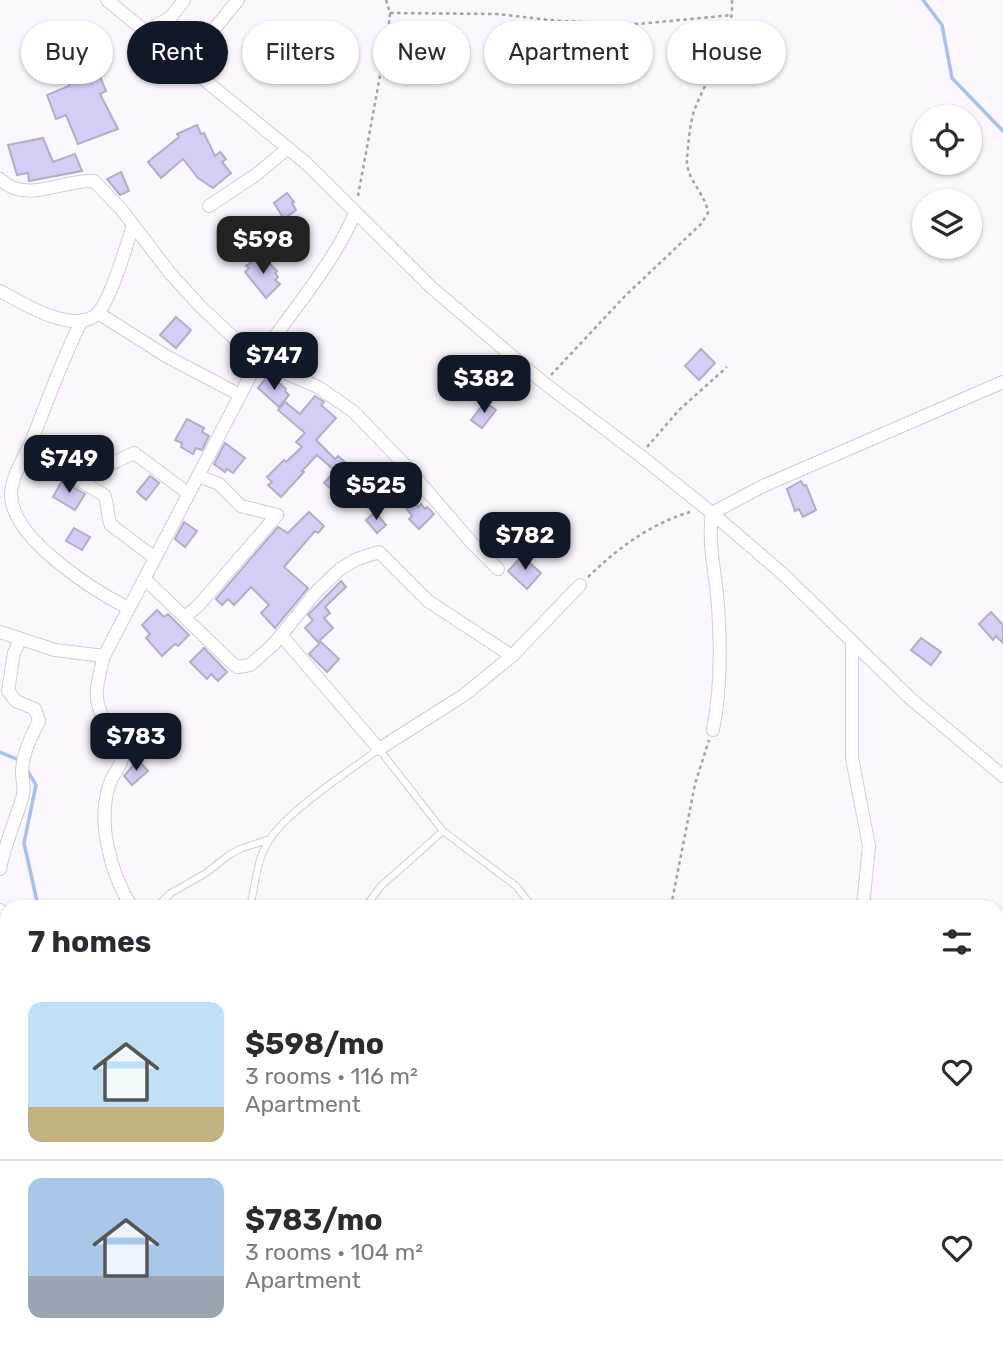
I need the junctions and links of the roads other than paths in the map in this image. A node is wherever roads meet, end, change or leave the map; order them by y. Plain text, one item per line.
1 (107, 0) edge
2 (184, 0) edge
3 (238, 0) edge
4 (131, 21) edge
5 (164, 21) edge
6 (221, 21) edge
7 (208, 84) edge
8 (288, 148) junction
9 (0, 179) edge
10 (209, 206) dead end
11 (355, 214) junction
12 (133, 225) junction
13 (0, 291) edge
14 (98, 313) junction
15 (82, 320) junction
16 (258, 361) junction
17 (1003, 382) edge
18 (240, 395) junction
19 (26, 454) junction
20 (199, 476) junction
21 (79, 480) junction
22 (189, 494) junction
23 (708, 510) junction
24 (155, 558) junction
25 (498, 569) dead end
26 (145, 579) junction
27 (580, 585) road end
28 (128, 608) junction
29 (186, 616) junction
30 (0, 632) edge
31 (281, 635) junction
32 (20, 640) junction
33 (852, 642) junction
34 (104, 656) junction
35 (512, 656) junction
36 (713, 730) road end
37 (379, 749) junction
38 (1003, 776) edge
39 (443, 831) junction
40 (270, 839) junction
41 (0, 869) edge
42 (128, 900) edge
43 (163, 900) edge
44 (251, 900) edge
45 (370, 900) edge
46 (527, 900) edge
47 (864, 900) edge

1 - 4 street
2 - 5 street
3 - 6 street
7 - 8 street
8 - 10 street
8 - 11 street
9 - 12 street
11 - 16 street
11 - 23 street
12 - 14 street
12 - 16 street
13 - 15 street
14 - 15 street
14 - 18 street
15 - 19 street
16 - 18 street
16 - 25 street
17 - 23 street
18 - 20 street
19 - 21 street
19 - 28 street
20 - 22 street
20 - 29 street
21 - 22 street
21 - 24 street
22 - 24 street
23 - 33 street
23 - 36 street
24 - 26 street
26 - 28 street
26 - 29 street
27 - 35 street
28 - 34 street
29 - 31 street
30 - 32 street
31 - 35 street
31 - 37 street
32 - 34 street
32 - 41 street
33 - 38 street
33 - 47 street
34 - 42 street
35 - 37 street
37 - 39 lane
37 - 40 lane
39 - 45 lane
39 - 46 lane
40 - 43 lane
40 - 44 lane

